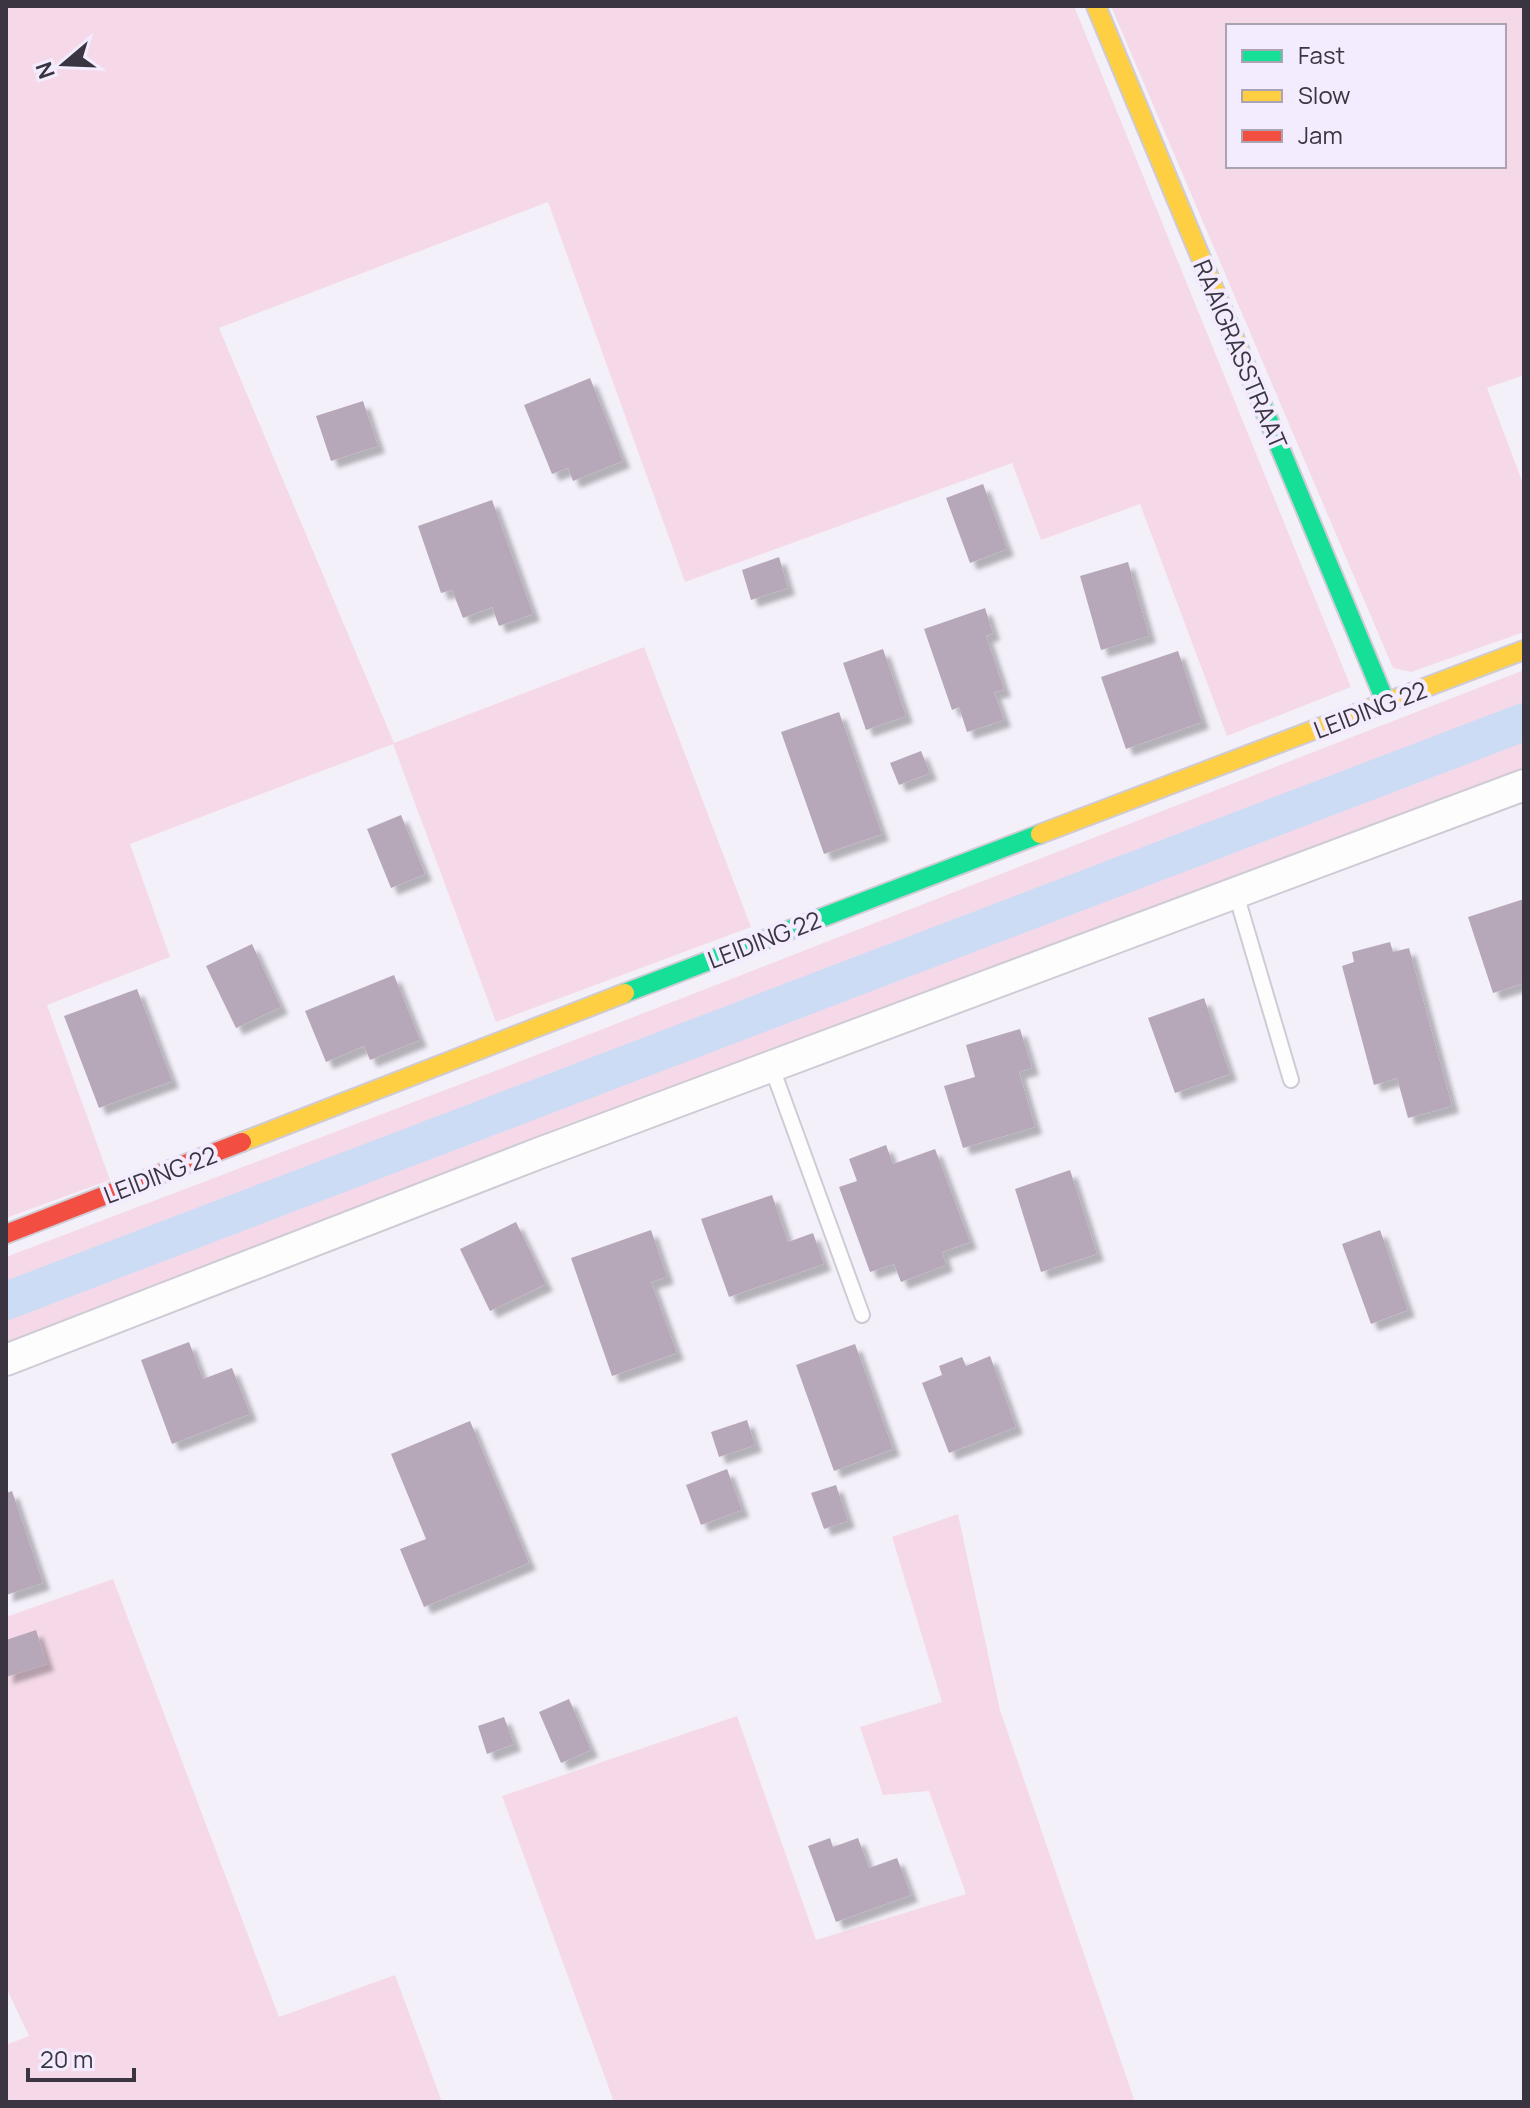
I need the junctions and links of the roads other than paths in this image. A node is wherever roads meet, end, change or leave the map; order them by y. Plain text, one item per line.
1 (1096, 6) edge
2 (1524, 650) edge
3 (1386, 703) junction
4 (1524, 785) edge
5 (1236, 894) junction
6 (772, 1068) junction
7 (1291, 1080) dead end
8 (6, 1234) edge
9 (862, 1315) dead end
10 (6, 1360) edge

1 - 3 street, RAAIGRASSTRAAT
2 - 3 street, LEIDING 22
3 - 8 street, LEIDING 22
4 - 5 street
5 - 6 street
5 - 7 lane
6 - 9 lane
6 - 10 street

